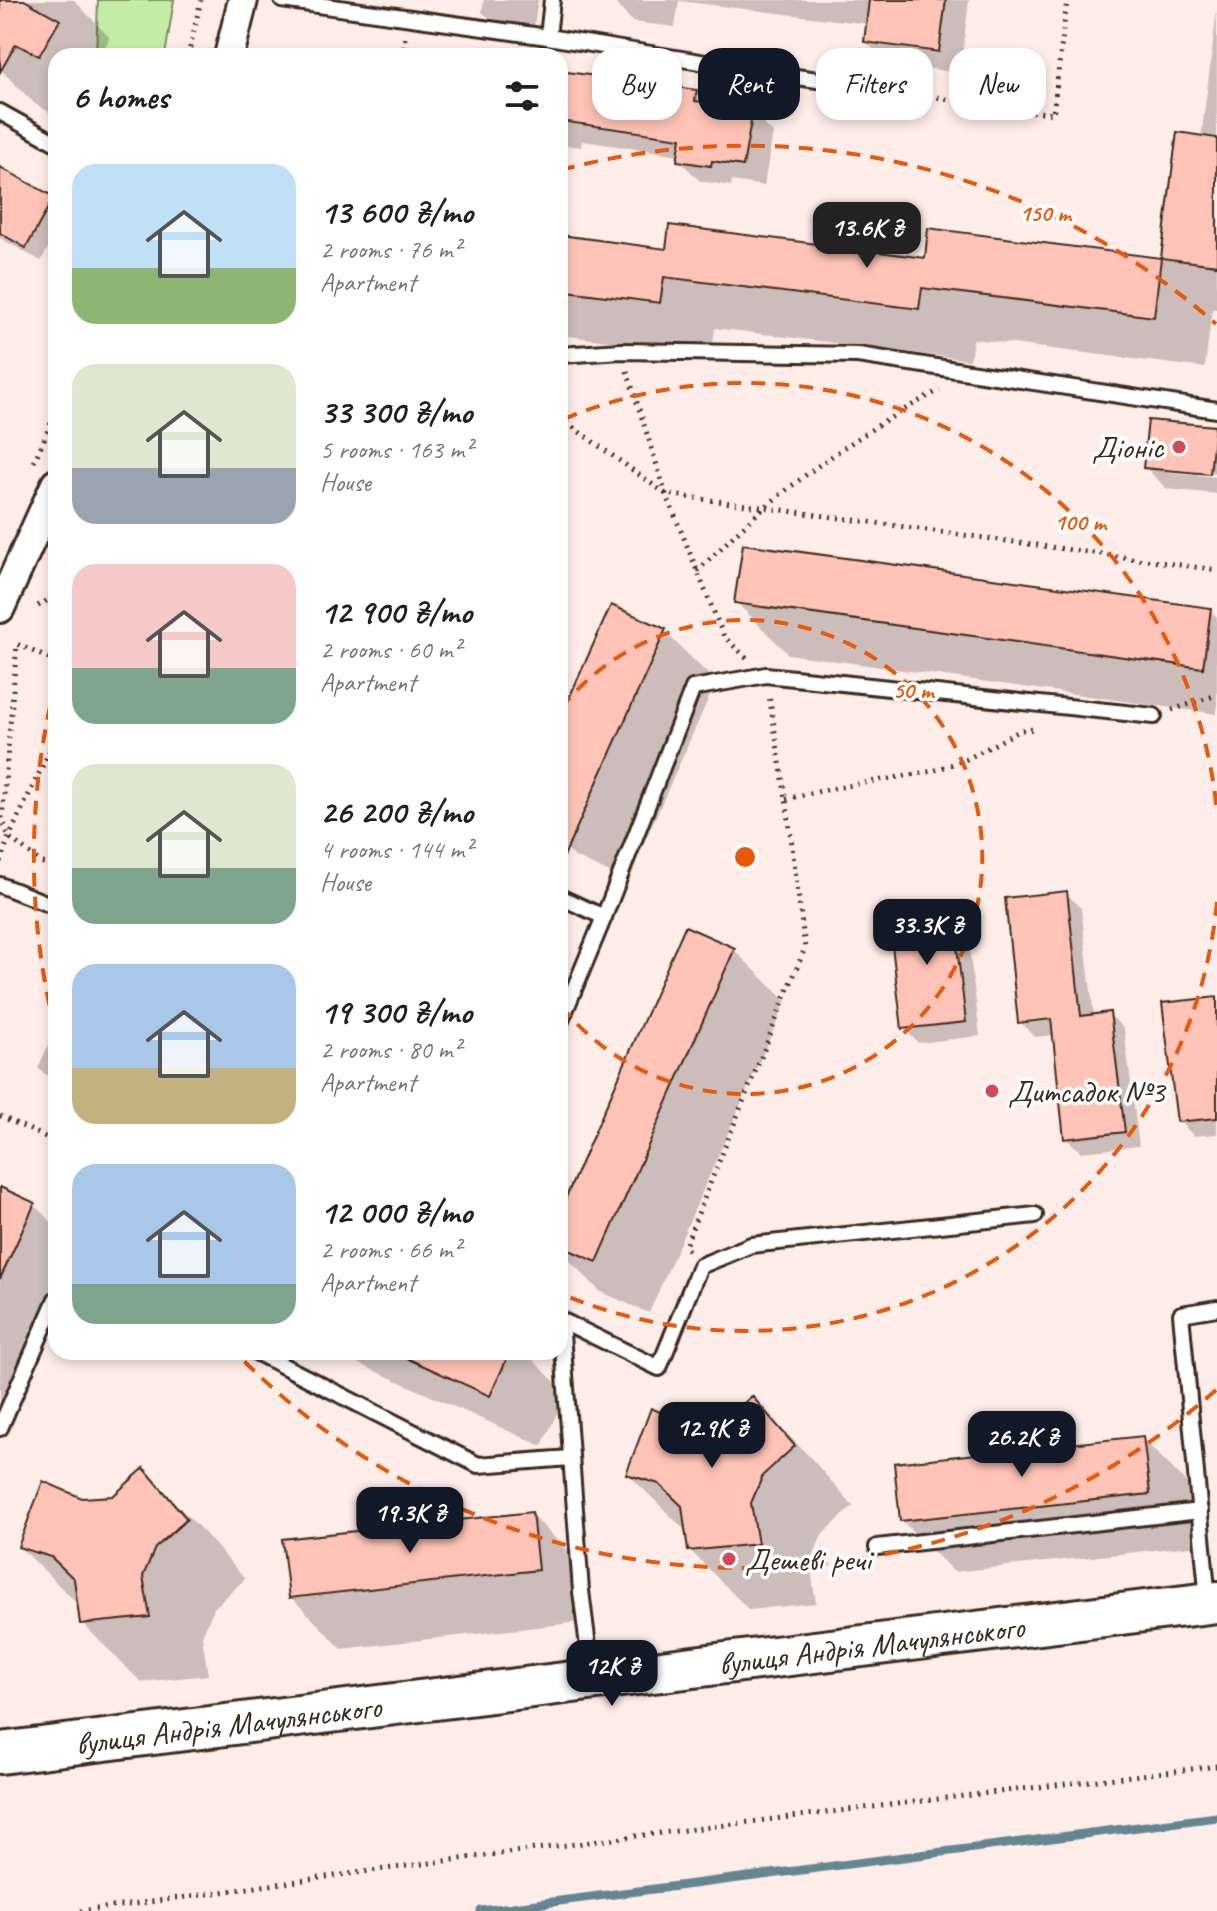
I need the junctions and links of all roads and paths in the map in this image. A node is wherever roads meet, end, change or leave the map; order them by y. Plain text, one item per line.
1 (201, 0) edge
2 (243, 0) edge
3 (282, 0) edge
4 (552, 0) edge
5 (1067, 0) edge
6 (548, 37) junction
7 (190, 48) edge
8 (231, 48) edge
9 (816, 80) edge
10 (933, 97) edge
11 (0, 112) edge
12 (48, 139) edge
13 (621, 351) junction
14 (568, 354) edge
15 (972, 372) junction
16 (1217, 410) edge
17 (568, 424) edge
18 (666, 494) junction
19 (48, 502) edge
20 (764, 508) junction
21 (1217, 570) edge
22 (697, 571) junction
23 (48, 600) edge
24 (38, 606) dead end
25 (0, 608) edge
26 (48, 658) edge
27 (766, 675) junction
28 (1217, 695) edge
29 (1154, 716) joint
30 (1050, 727) dead end
31 (48, 754) edge
32 (786, 799) junction
33 (9, 837) junction
34 (0, 862) edge
35 (48, 865) edge
36 (0, 885) edge
37 (568, 901) edge
38 (48, 904) edge
39 (604, 917) junction
40 (568, 1004) edge
41 (0, 1116) edge
42 (48, 1138) edge
43 (1035, 1215) dead end
44 (700, 1266) junction
45 (1217, 1308) edge
46 (48, 1317) edge
47 (568, 1324) edge
48 (272, 1360) edge
49 (563, 1360) edge
50 (0, 1428) edge
51 (570, 1458) junction
52 (1200, 1511) junction
53 (877, 1547) dead end
54 (1213, 1603) edge
55 (592, 1678) junction
56 (0, 1753) edge
57 (1217, 1766) edge
58 (80, 1911) edge

1 - 7 path
2 - 8 street
3 - 6 lane
4 - 6 lane
5 - 10 path
6 - 9 lane
11 - 12 lane
13 - 14 lane
13 - 15 lane
13 - 18 path
15 - 16 lane
15 - 20 path
17 - 18 path
18 - 20 path
18 - 22 path
19 - 25 street
20 - 21 path
20 - 22 path
22 - 27 path
23 - 24 path
26 - 33 path
27 - 29 lane
27 - 32 path
27 - 39 lane
28 - 29 path
30 - 32 path
31 - 33 path
32 - 44 path
33 - 34 path
33 - 35 path
36 - 38 lane
37 - 39 lane
39 - 40 lane
41 - 42 path
43 - 44 lane
44 - 47 lane
45 - 52 lane
46 - 50 lane
48 - 51 lane
49 - 51 lane
51 - 55 lane
52 - 53 lane
52 - 54 lane
54 - 55 street, вулиця Андрія Мачулянського
55 - 56 street, вулиця Андрія Мачулянського
57 - 58 path

